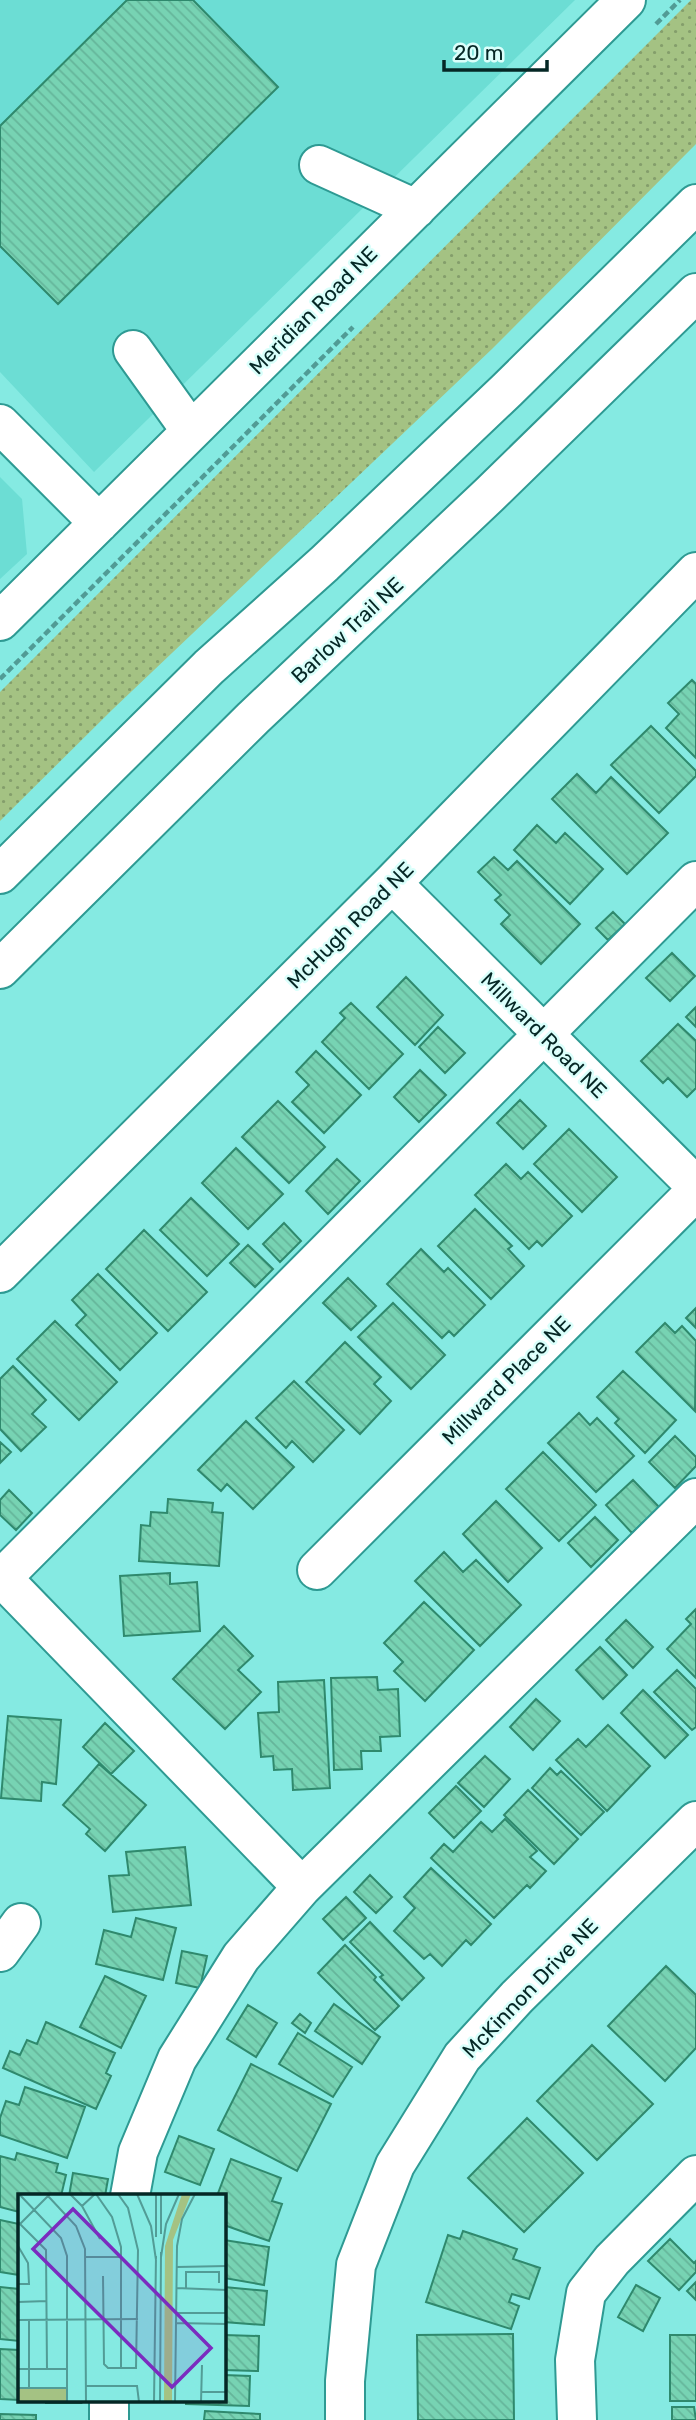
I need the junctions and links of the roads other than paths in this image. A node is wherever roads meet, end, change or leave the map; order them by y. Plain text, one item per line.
1 (626, 0) edge
2 (319, 165) dead end
3 (696, 204) edge
4 (415, 209) junction
5 (696, 293) edge
6 (133, 350) dead end
7 (0, 424) edge
8 (191, 432) junction
9 (99, 523) junction
10 (696, 572) edge
11 (2, 615) edge
12 (0, 874) edge
13 (696, 881) edge
14 (391, 883) junction
15 (0, 969) edge
16 (543, 1034) junction
17 (696, 1188) edge
18 (0, 1273) edge
19 (696, 1499) edge
20 (317, 1570) dead end
21 (1, 1579) edge
22 (696, 1821) edge
23 (302, 1887) junction
24 (696, 2175) edge
25 (130, 2194) edge
26 (109, 2402) edge
27 (109, 2420) edge
28 (345, 2420) edge
29 (577, 2420) edge

1 - 4 street, Meridian Road NE
2 - 4 street
3 - 12 street
4 - 8 street, Meridian Road NE
5 - 15 street, Barlow Trail NE
6 - 8 street
7 - 9 street
8 - 9 street, Meridian Road NE
9 - 11 street, Meridian Road NE
10 - 14 street, McHugh Road NE
13 - 16 street
14 - 16 street, Millward Road NE
14 - 18 street, McHugh Road NE
16 - 17 street, Millward Road NE
16 - 21 street
17 - 20 street, Millward Place NE
19 - 23 street
21 - 23 street
22 - 28 street, McKinnon Drive NE
23 - 25 street
24 - 29 street
26 - 27 street

